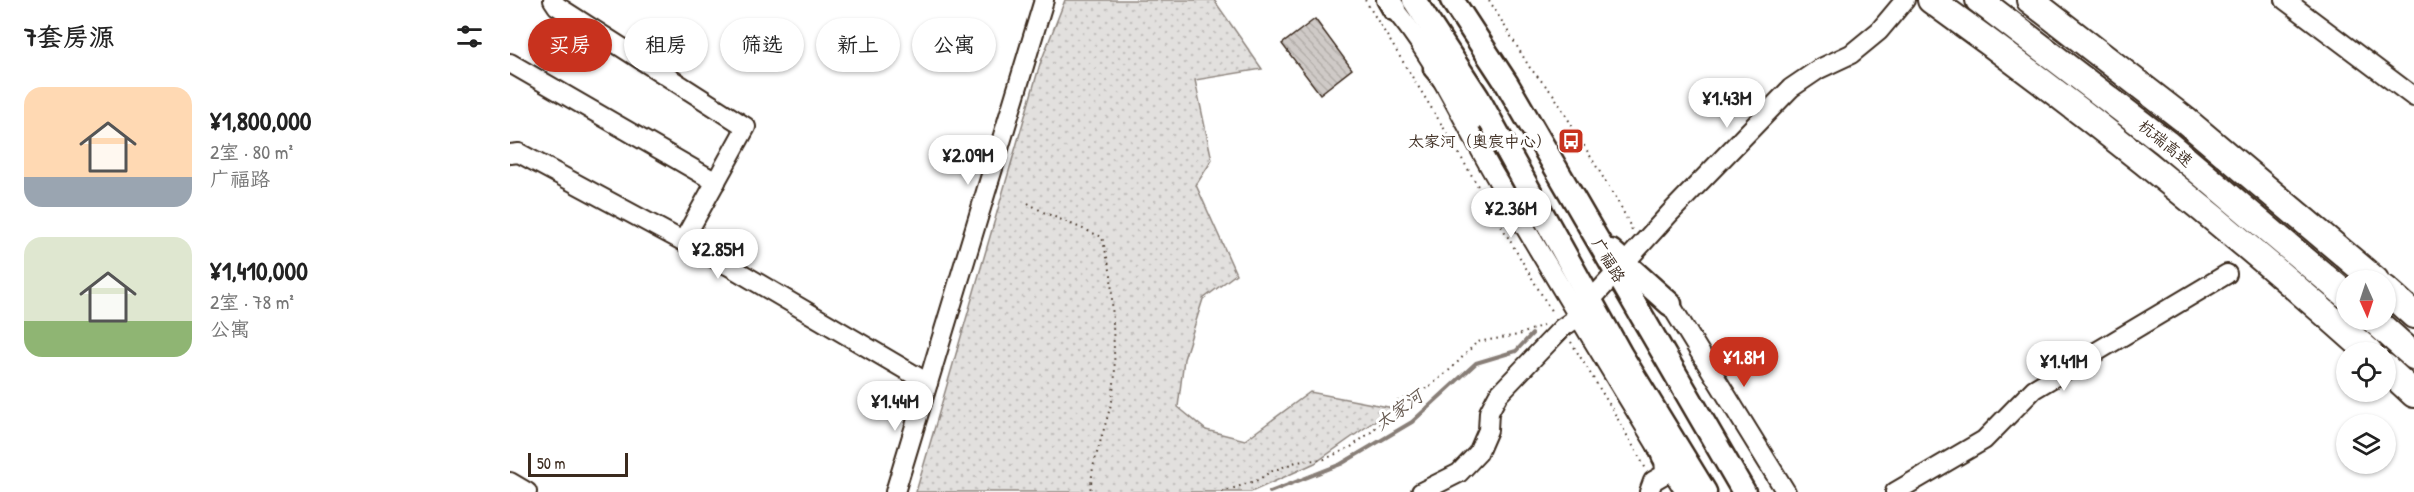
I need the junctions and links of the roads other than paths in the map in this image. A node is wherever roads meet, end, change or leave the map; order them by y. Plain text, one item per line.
1 (553, 0) edge
2 (1044, 0) edge
3 (1452, 0) edge
4 (1905, 0) edge
5 (1930, 0) edge
6 (1979, 0) edge
7 (2030, 0) edge
8 (2285, 0) edge
9 (1396, 2) edge
10 (510, 63) edge
11 (1435, 68) junction
12 (2414, 96) edge
13 (1501, 140) junction
14 (510, 154) edge
15 (716, 182) junction
16 (684, 241) junction
17 (1620, 268) junction
18 (2363, 270) edge
19 (2227, 274) dead end
20 (2336, 287) edge
21 (2396, 299) edge
22 (1670, 304) joint
23 (1584, 308) junction
24 (2414, 315) edge
25 (2385, 330) edge
26 (2358, 342) edge
27 (1622, 355) junction
28 (2414, 356) edge
29 (2396, 377) edge
30 (928, 383) junction
31 (2414, 394) edge
32 (1664, 458) junction
33 (510, 482) edge
34 (1651, 487) edge
35 (527, 492) edge
36 (895, 492) edge
37 (1421, 492) edge
38 (1685, 492) edge
39 (1705, 492) edge
40 (1744, 492) edge
41 (1786, 492) edge
42 (1895, 492) edge

1 - 15 street
2 - 30 street
3 - 17 main road, 广福路
4 - 17 street
5 - 26 highway
6 - 20 highway, 杭瑞高速
7 - 18 highway, 杭瑞高速
8 - 12 street
9 - 11 street
9 - 13 main road
10 - 15 street
11 - 13 main road
11 - 23 street
13 - 23 main road
14 - 16 street
15 - 16 street
16 - 30 street
17 - 22 main road
17 - 23 street
17 - 40 main road, 广福路
19 - 42 street
21 - 24 highway
22 - 41 street
23 - 27 main road
23 - 32 street
23 - 37 street
25 - 28 highway
27 - 32 main road
27 - 39 main road
29 - 31 highway
30 - 36 street
32 - 34 street
32 - 38 street
33 - 35 street

